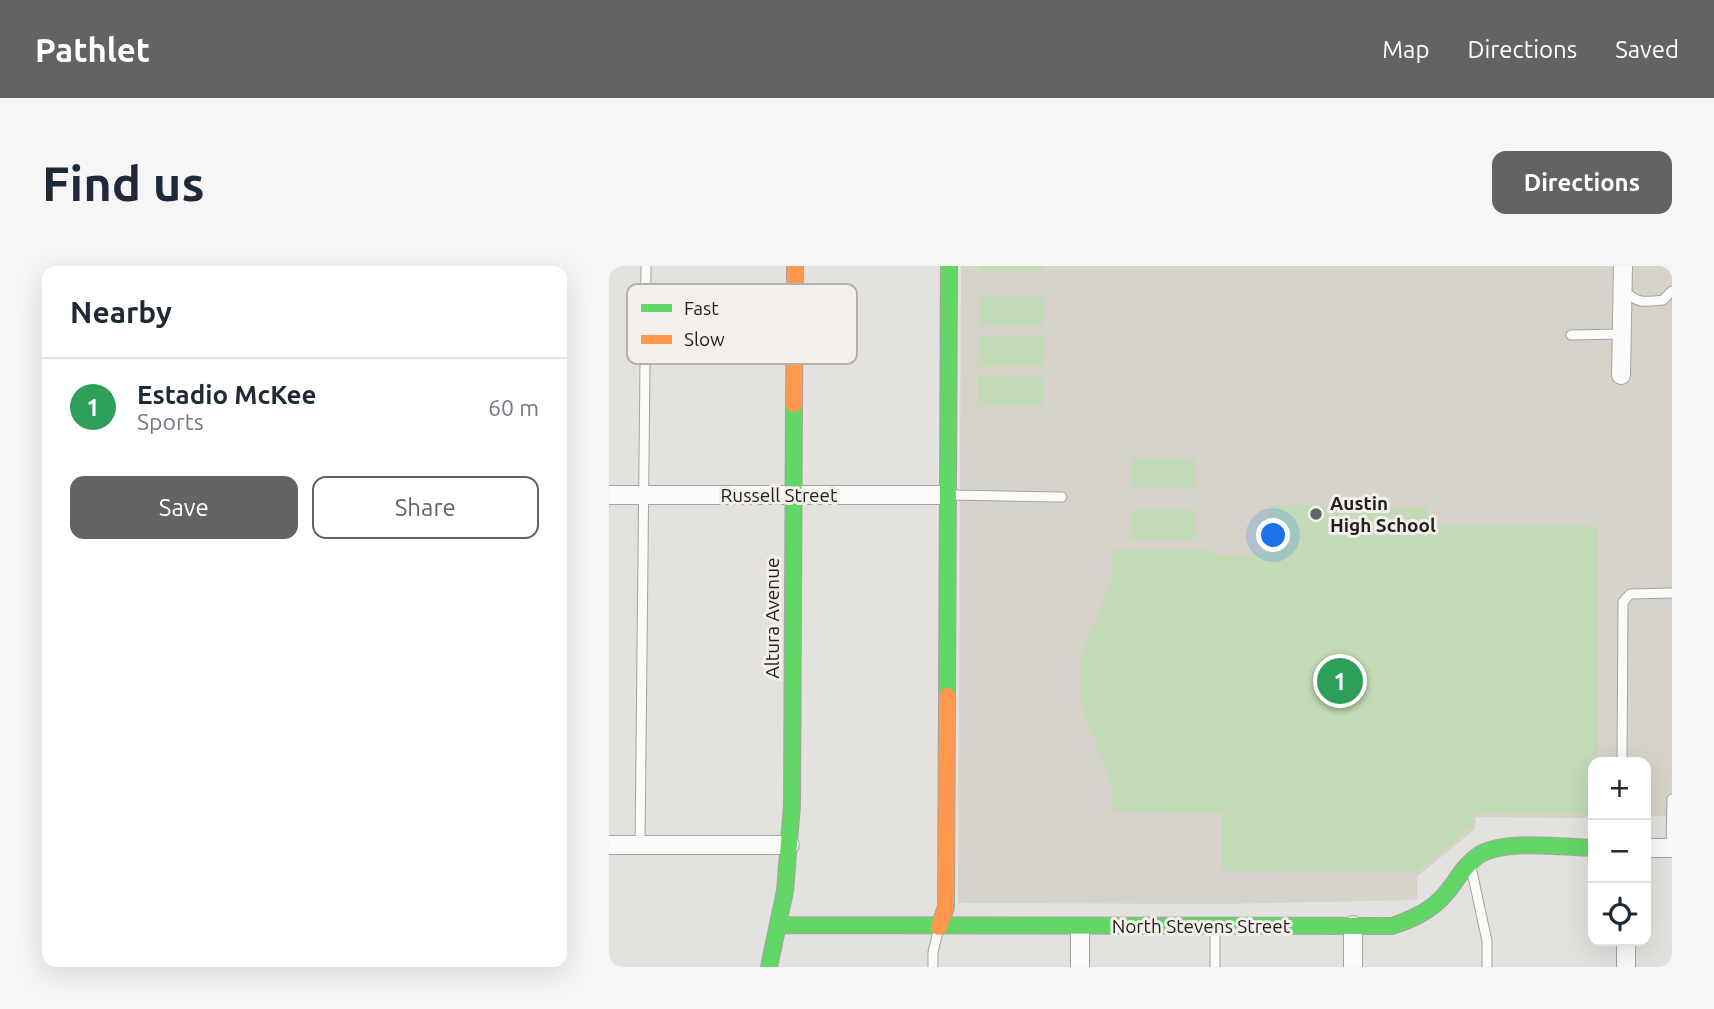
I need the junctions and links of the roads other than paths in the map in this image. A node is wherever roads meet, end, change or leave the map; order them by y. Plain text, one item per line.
1 (646, 266) edge
2 (795, 266) edge
3 (949, 266) edge
4 (1623, 266) edge
5 (646, 284) edge
6 (795, 284) edge
7 (1623, 289) junction
8 (1672, 291) edge
9 (1621, 334) junction
10 (1571, 335) dead end
11 (645, 364) edge
12 (794, 364) edge
13 (1621, 375) dead end
14 (609, 495) edge
15 (644, 495) junction
16 (792, 495) junction
17 (949, 495) junction
18 (1062, 497) dead end
19 (1672, 593) edge
20 (1622, 757) edge
21 (1672, 799) edge
22 (609, 845) edge
23 (640, 845) junction
24 (790, 845) junction
25 (1588, 848) edge
26 (1651, 848) edge
27 (1672, 848) edge
28 (1470, 862) junction
29 (779, 925) junction
30 (1353, 925) junction
31 (1215, 926) junction
32 (939, 927) junction
33 (1080, 927) junction
34 (1626, 946) edge
35 (769, 967) edge
36 (933, 967) edge
37 (1080, 967) edge
38 (1215, 967) edge
39 (1353, 967) edge
40 (1487, 967) edge
41 (1626, 967) edge

1 - 5 lane
2 - 6 street, Altura Avenue
3 - 17 street
4 - 7 street
7 - 8 lane
7 - 9 street
9 - 10 lane
9 - 13 street
11 - 15 lane
12 - 16 street, Altura Avenue
14 - 15 street, Russell Street
15 - 16 street, Russell Street
15 - 23 lane
16 - 17 street, Russell Street
16 - 24 street, Altura Avenue
17 - 18 lane
17 - 32 street
19 - 20 lane
21 - 27 lane
22 - 23 street
23 - 24 street
24 - 29 street, Altura Avenue
25 - 28 street
26 - 27 street
28 - 30 street, North Stevens Street
28 - 40 lane
29 - 32 street, North Stevens Street
29 - 35 street, Altura Avenue
30 - 31 street, North Stevens Street
30 - 39 street
31 - 33 street, North Stevens Street
31 - 38 lane
32 - 33 street, North Stevens Street
32 - 36 lane
33 - 37 street
34 - 41 street

